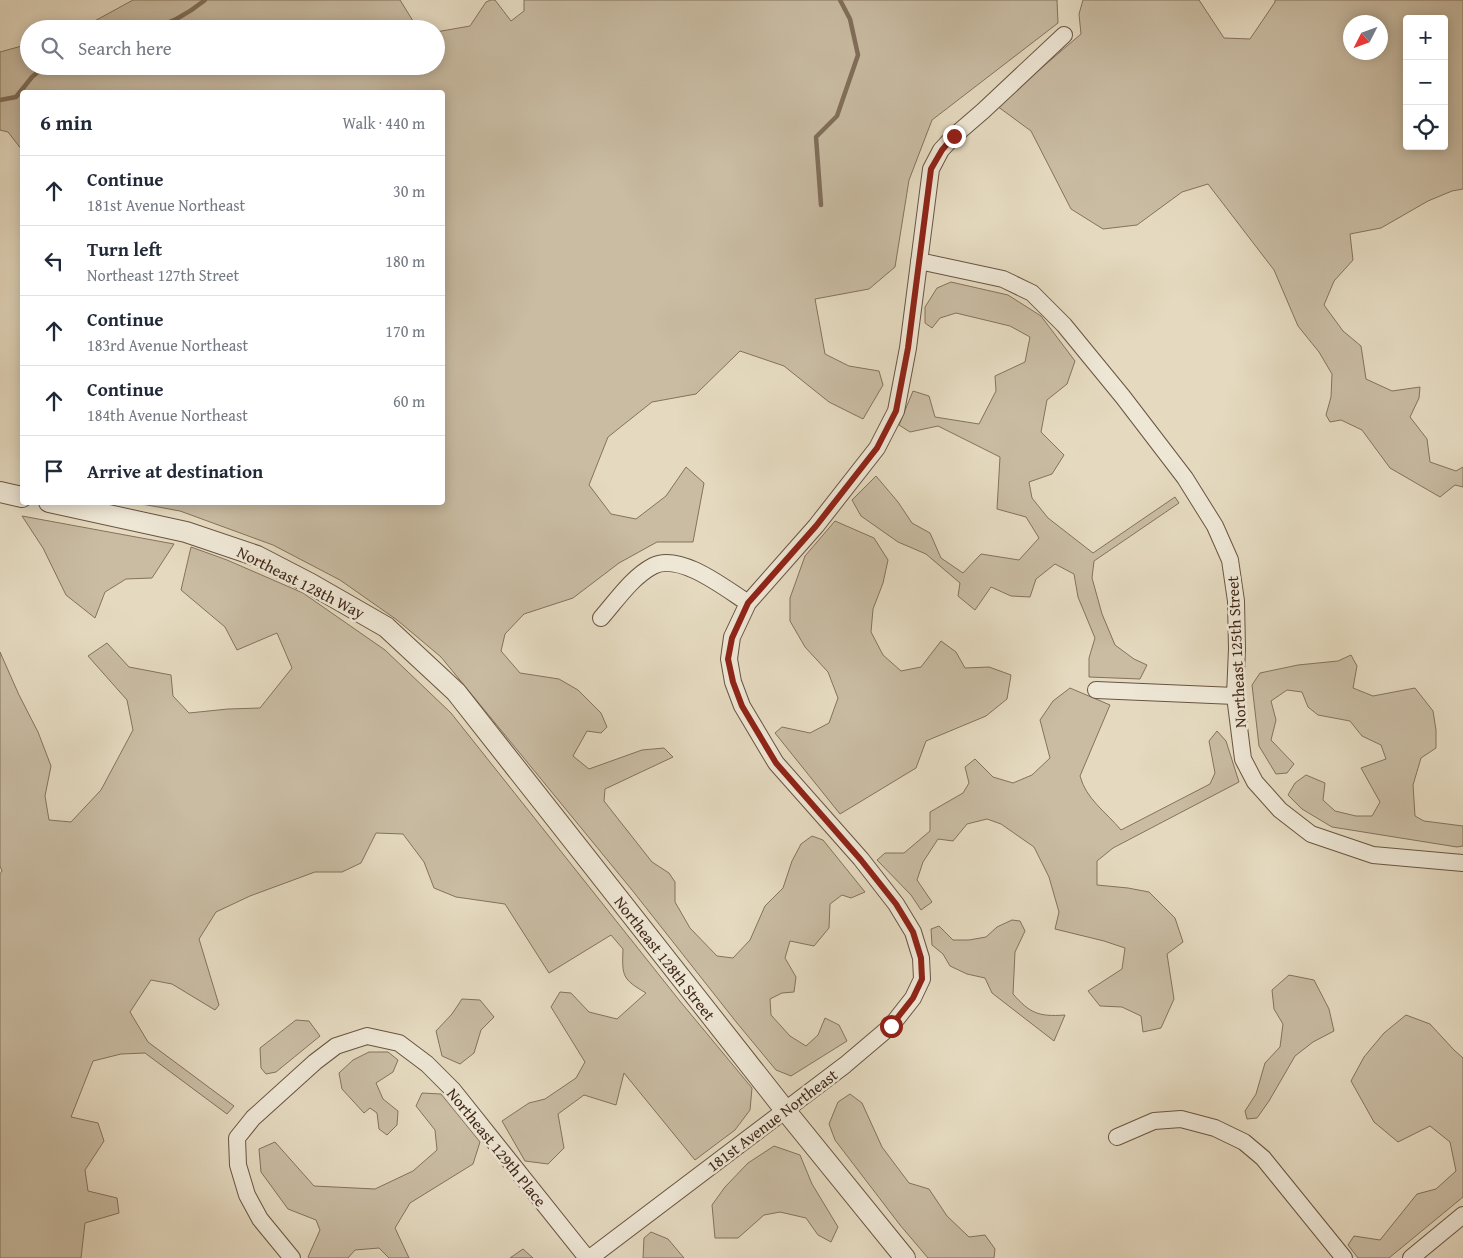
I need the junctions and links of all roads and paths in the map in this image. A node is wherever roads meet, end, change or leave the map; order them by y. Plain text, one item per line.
1 (1064, 34) dead end
2 (919, 261) junction
3 (0, 492) edge
4 (20, 497) edge
5 (63, 505) edge
6 (748, 603) junction
7 (601, 618) dead end
8 (423, 661) joint
9 (1096, 690) dead end
10 (1235, 696) junction
11 (1463, 863) edge
12 (785, 1110) junction
13 (1117, 1137) dead end
14 (1463, 1215) edge
15 (292, 1258) edge
16 (588, 1258) edge
17 (905, 1258) edge
18 (1344, 1258) edge
19 (1411, 1258) edge

1 - 2 street, 181st Avenue Northeast
2 - 6 street, 181st Avenue Northeast
2 - 10 street, Northeast 125th Street
3 - 4 street
5 - 8 street, Northeast 128th Way
6 - 7 street
6 - 12 street, 181st Avenue Northeast
8 - 12 street, Northeast 128th Street
9 - 10 street
10 - 11 street, Northeast 125th Street
12 - 16 street, 181st Avenue Northeast
12 - 17 street, Northeast 128th Street
13 - 18 street
14 - 19 street
15 - 16 street, Northeast 129th Place

